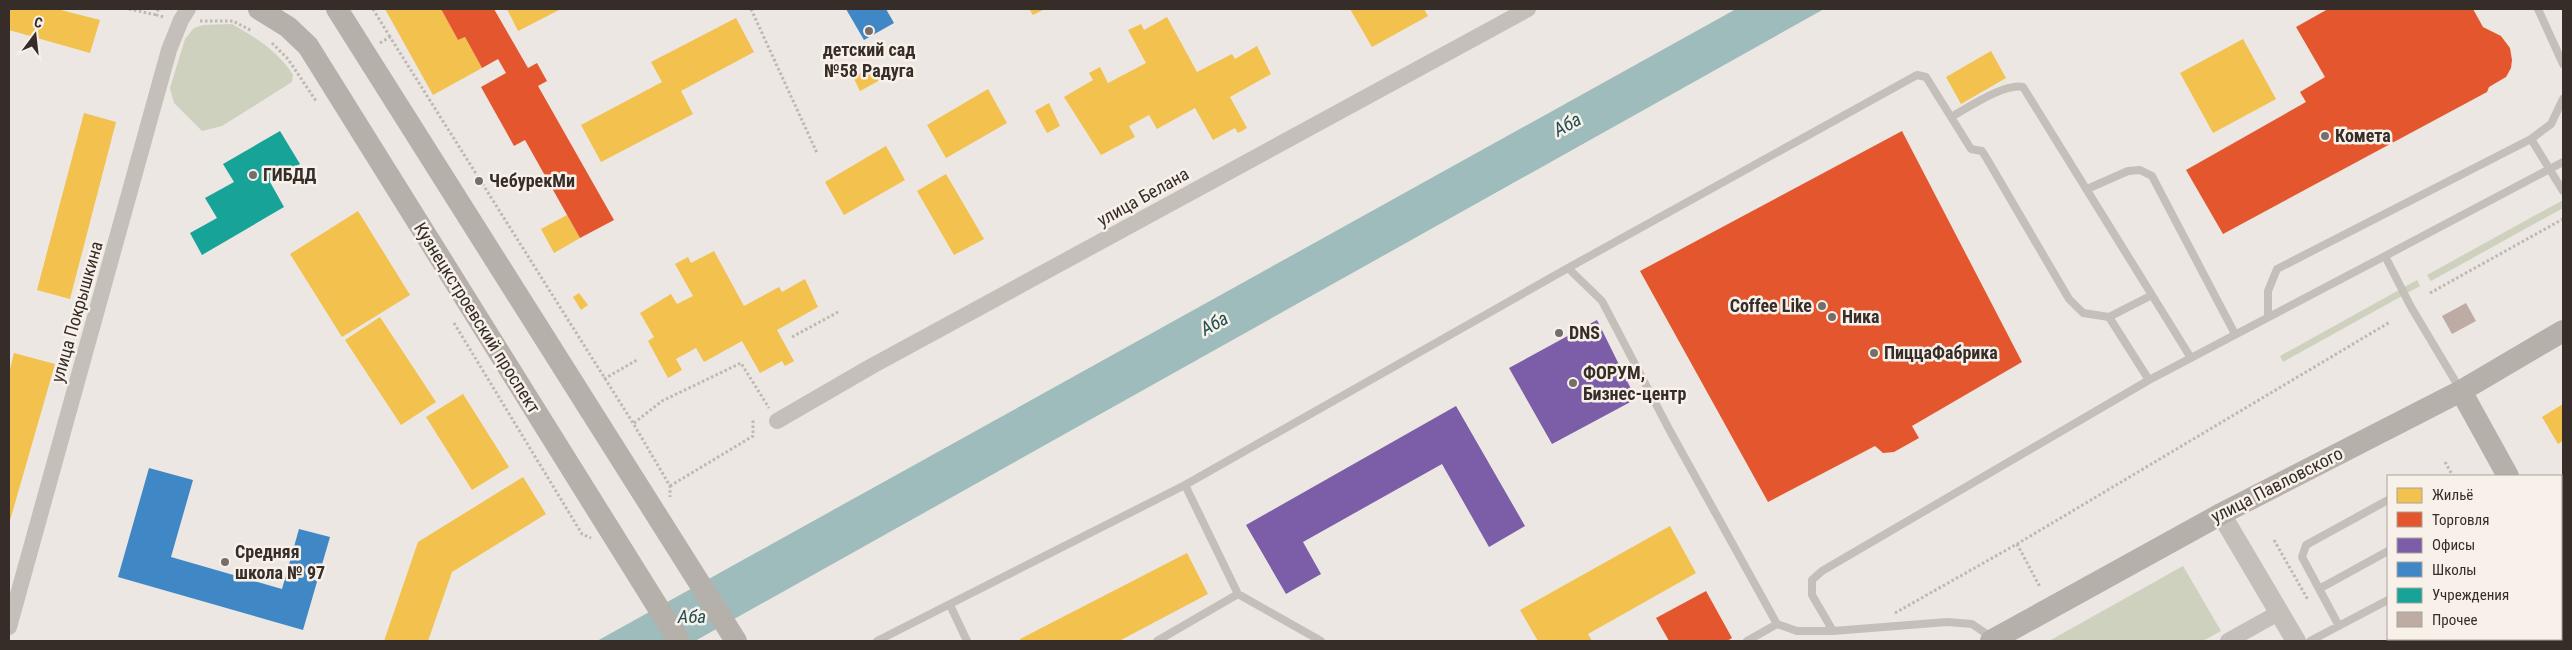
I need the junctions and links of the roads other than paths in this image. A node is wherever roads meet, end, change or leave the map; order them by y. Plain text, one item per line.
1 (259, 9) edge
2 (337, 9) edge
3 (1528, 9) edge
4 (2538, 9) edge
5 (184, 14) edge
6 (2563, 64) edge
7 (2563, 99) edge
8 (1951, 117) junction
9 (2531, 139) junction
10 (2563, 162) edge
11 (2549, 171) junction
12 (2087, 188) junction
13 (2563, 191) edge
14 (2385, 256) junction
15 (1568, 268) junction
16 (2152, 295) junction
17 (2109, 317) junction
18 (2268, 317) junction
19 (2563, 331) edge
20 (2236, 334) junction
21 (2191, 358) junction
22 (2149, 380) junction
23 (2461, 391) junction
24 (777, 421) road end
25 (2507, 475) edge
26 (1185, 485) junction
27 (2387, 501) edge
28 (2221, 514) junction
29 (2387, 552) edge
30 (2319, 589) junction
31 (1238, 594) junction
32 (2387, 601) edge
33 (950, 606) junction
34 (2280, 612) junction
35 (1777, 624) junction
36 (2339, 626) junction
37 (9, 627) edge
38 (1833, 631) junction
39 (679, 641) edge
40 (736, 641) edge
41 (876, 641) edge
42 (967, 641) edge
43 (1157, 641) edge
44 (1320, 641) edge
45 (1747, 641) edge
46 (1993, 641) edge
47 (2228, 641) edge
48 (2296, 641) edge
49 (2310, 641) edge

1 - 39 main road, Кузнецкстроевский проспект
2 - 40 main road
3 - 24 street, улица Белана
4 - 6 lane
5 - 37 street, улица Покрышкина
7 - 9 lane
8 - 12 lane
8 - 15 lane
8 - 17 lane
9 - 11 lane
9 - 18 lane
10 - 11 lane
11 - 13 lane
11 - 14 lane
12 - 16 lane
12 - 20 lane
14 - 18 lane
14 - 23 lane
15 - 26 lane
15 - 35 lane
16 - 17 lane
16 - 21 lane
17 - 22 lane
18 - 20 lane
19 - 23 main road, улица Павловского
20 - 21 lane
21 - 22 lane
22 - 38 lane
23 - 25 main road
23 - 28 main road, улица Павловского
26 - 31 lane
26 - 33 lane
27 - 30 lane
28 - 34 street
28 - 46 main road, улица Павловского
29 - 30 lane
30 - 36 lane
31 - 43 lane
31 - 44 lane
32 - 36 lane
33 - 41 lane
33 - 42 lane
34 - 47 street
34 - 48 street
35 - 38 lane
35 - 45 lane
36 - 49 lane
38 - 46 lane

